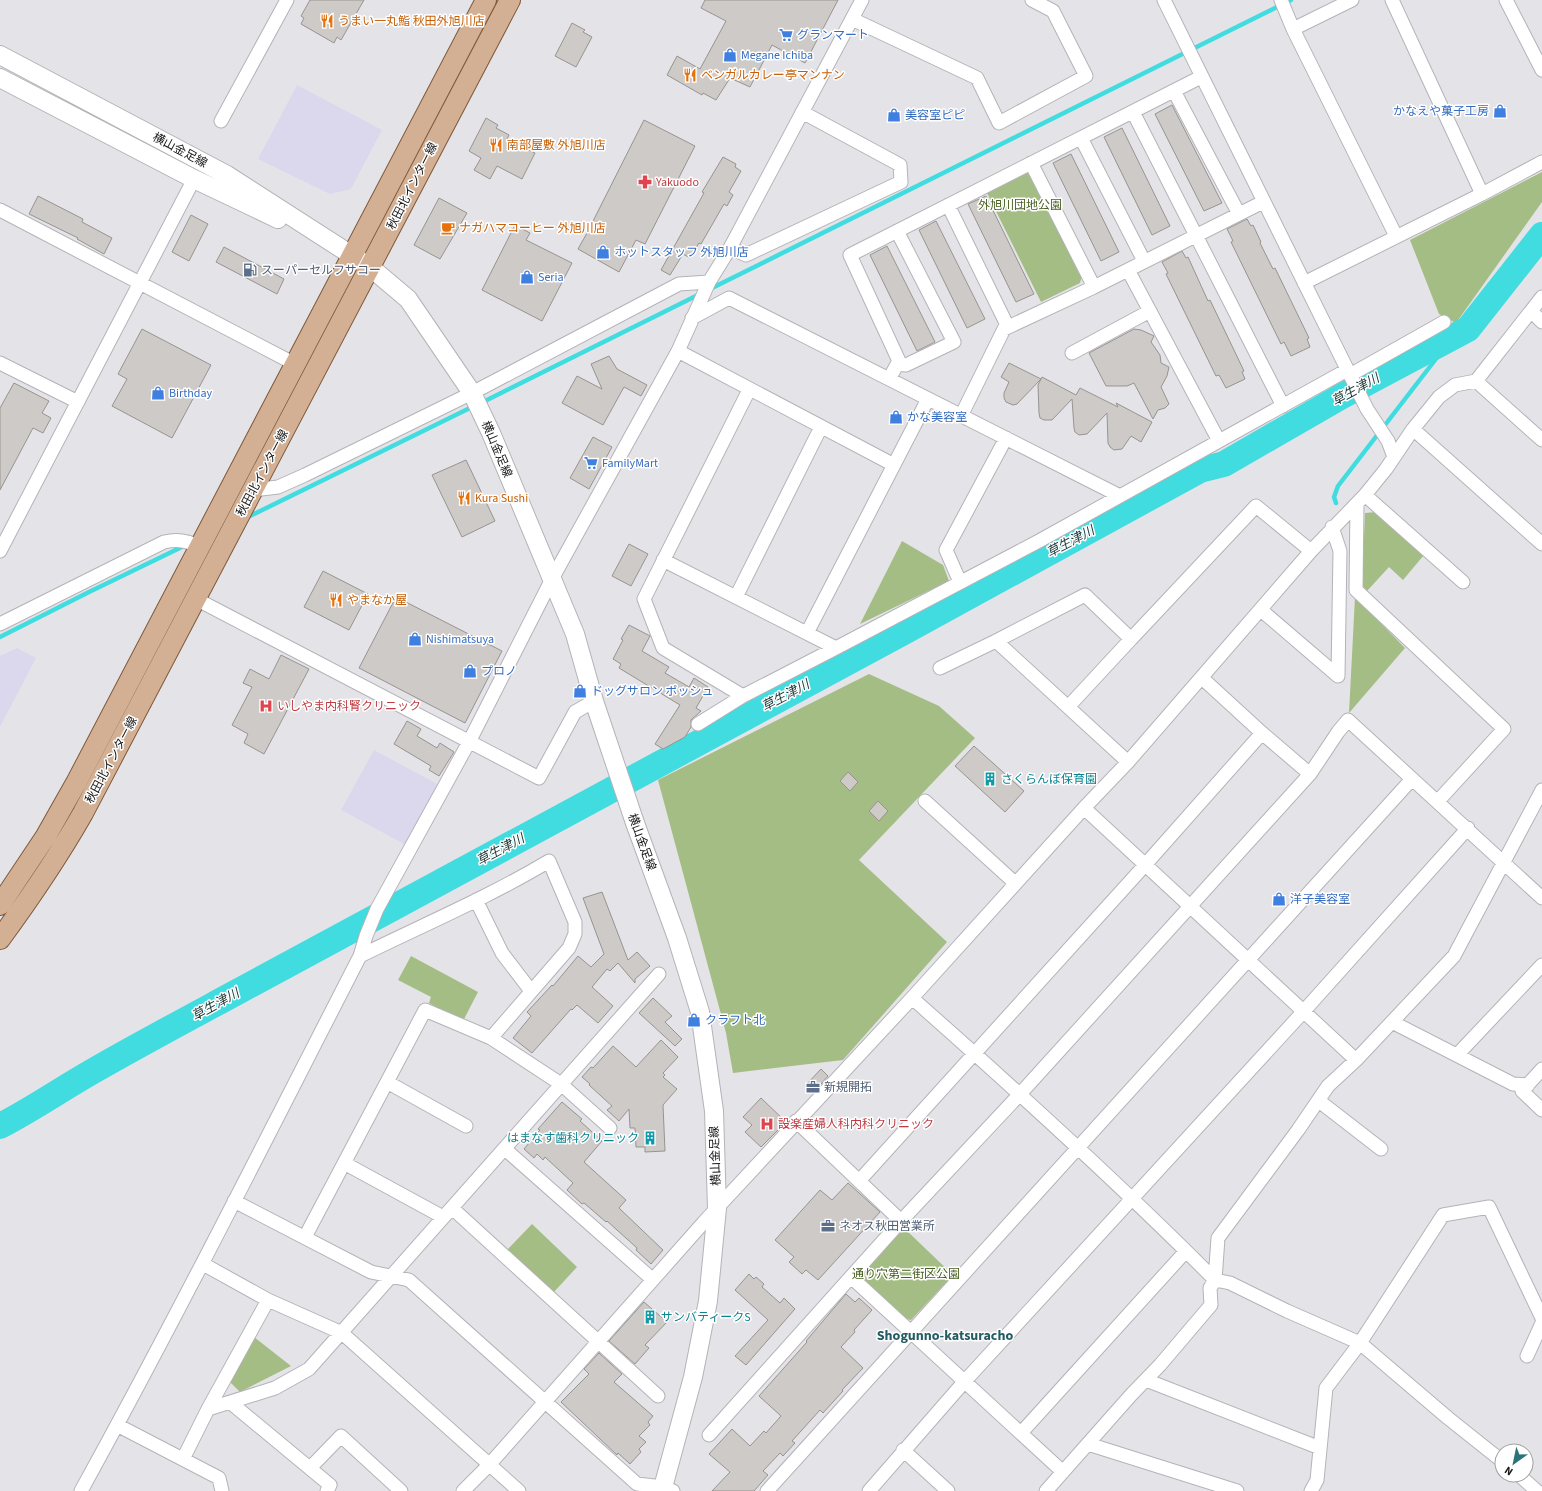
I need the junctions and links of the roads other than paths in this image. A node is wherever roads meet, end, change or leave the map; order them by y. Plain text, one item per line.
1 (287, 0) edge
2 (486, 0) edge
3 (510, 0) edge
4 (862, 0) edge
5 (1032, 0) edge
6 (1164, 0) edge
7 (1281, 0) edge
8 (1352, 0) edge
9 (1392, 0) edge
10 (1506, 0) edge
11 (852, 19) junction
12 (1293, 28) junction
13 (0, 55) edge
14 (1542, 70) edge
15 (1201, 77) junction
16 (0, 78) edge
17 (1174, 91) junction
18 (802, 112) junction
19 (1133, 112) junction
20 (221, 121) dead end
21 (1081, 138) junction
22 (1542, 162) edge
23 (1031, 163) junction
24 (194, 179) junction
25 (1482, 194) junction
26 (1263, 202) junction
27 (948, 205) junction
28 (0, 210) edge
29 (1239, 214) junction
30 (897, 231) junction
31 (1196, 235) junction
32 (1396, 236) junction
33 (730, 248) junction
34 (353, 255) junction
35 (1144, 261) junction
36 (370, 267) junction
37 (1128, 270) junction
38 (708, 282) junction
39 (139, 283) junction
40 (1304, 283) junction
41 (1094, 287) junction
42 (1542, 297) edge
43 (1531, 311) junction
44 (1150, 312) junction
45 (692, 318) junction
46 (1444, 322) dead end
47 (1542, 322) edge
48 (1008, 327) junction
49 (678, 351) junction
50 (1072, 353) dead end
51 (0, 363) edge
52 (295, 364) junction
53 (897, 364) junction
54 (1350, 374) junction
55 (889, 380) junction
56 (1476, 381) junction
57 (750, 390) junction
58 (472, 394) junction
59 (928, 399) junction
60 (78, 402) junction
61 (1283, 406) junction
62 (961, 416) junction
63 (821, 427) junction
64 (1413, 430) junction
65 (1006, 438) junction
66 (1542, 440) edge
67 (1219, 441) junction
68 (1394, 457) junction
69 (894, 465) junction
70 (253, 490) junction
71 (1120, 496) junction
72 (1361, 500) junction
73 (1332, 527) junction
74 (196, 544) junction
75 (1542, 544) edge
76 (0, 551) edge
77 (1311, 551) junction
78 (663, 560) junction
79 (552, 580) junction
80 (960, 582) junction
81 (1463, 582) dead end
82 (736, 597) junction
83 (196, 599) junction
84 (1261, 610) junction
85 (0, 624) edge
86 (807, 633) junction
87 (1131, 639) junction
88 (996, 641) junction
89 (836, 648) junction
90 (940, 668) dead end
91 (1202, 678) junction
92 (743, 696) junction
93 (594, 701) junction
94 (1068, 707) junction
95 (698, 724) dead end
96 (1262, 733) junction
97 (469, 742) junction
98 (1128, 762) junction
99 (1310, 774) junction
100 (1412, 779) junction
101 (1542, 790) edge
102 (925, 801) dead end
103 (1438, 802) junction
104 (1084, 808) junction
105 (1468, 828) junction
106 (1504, 863) junction
107 (1145, 865) junction
108 (1015, 883) junction
109 (1542, 898) edge
110 (476, 900) junction
111 (0, 905) edge
112 (1190, 906) junction
113 (0, 939) edge
114 (360, 956) junction
115 (1248, 960) junction
116 (1542, 965) edge
117 (659, 974) dead end
118 (531, 991) junction
119 (912, 998) junction
120 (1303, 1012) junction
121 (1392, 1022) junction
122 (491, 1038) junction
123 (975, 1053) junction
124 (1457, 1055) junction
125 (1356, 1060) junction
126 (1542, 1069) edge
127 (387, 1082) junction
128 (561, 1084) junction
129 (1528, 1085) junction
130 (1020, 1094) junction
131 (1318, 1100) junction
132 (1542, 1110) edge
133 (796, 1121) junction
134 (466, 1126) dead end
135 (610, 1128) dead end
136 (1077, 1148) junction
137 (505, 1149) junction
138 (1381, 1149) dead end
139 (344, 1163) junction
140 (859, 1181) junction
141 (1132, 1198) junction
142 (234, 1201) junction
143 (717, 1208) junction
144 (447, 1212) junction
145 (901, 1221) junction
146 (305, 1237) junction
147 (1186, 1251) junction
148 (202, 1264) junction
149 (392, 1276) junction
150 (851, 1277) junction
151 (652, 1279) junction
152 (1215, 1280) junction
153 (268, 1300) junction
154 (1542, 1318) edge
155 (1542, 1323) edge
156 (342, 1333) junction
157 (910, 1333) junction
158 (598, 1342) junction
159 (1360, 1343) junction
160 (1527, 1356) dead end
161 (1146, 1380) junction
162 (964, 1382) junction
163 (658, 1396) dead end
164 (544, 1401) junction
165 (231, 1403) junction
166 (208, 1409) junction
167 (117, 1425) junction
168 (1021, 1433) junction
169 (709, 1435) dead end
170 (1088, 1444) junction
171 (1320, 1448) junction
172 (903, 1450) junction
173 (1494, 1455) edge
174 (183, 1459) junction
175 (489, 1465) junction
176 (310, 1468) junction
177 (1063, 1472) junction
178 (1528, 1483) edge
179 (331, 1489) edge
180 (666, 1490) edge
181 (80, 1491) edge
182 (222, 1491) edge
183 (401, 1491) edge
184 (463, 1491) edge
185 (519, 1491) edge
186 (767, 1491) edge
187 (868, 1491) edge
188 (948, 1491) edge
189 (1046, 1491) edge
190 (1237, 1491) edge
191 (1311, 1491) edge
192 (1537, 1491) edge

1 - 20 street
2 - 34 main road, 秋田北インター線
3 - 36 main road, 秋田北インター線
4 - 11 street
5 - 11 street
6 - 15 street
7 - 12 street
8 - 12 street
9 - 25 street
10 - 14 street
11 - 18 street
12 - 32 street
13 - 34 street, 横山金足線
15 - 17 street
15 - 26 street
16 - 24 street, 横山金足線
17 - 19 street
17 - 29 street
18 - 33 street
18 - 33 street
19 - 21 street
19 - 31 street
21 - 23 street
21 - 35 street
22 - 25 street
23 - 27 street
23 - 41 street
24 - 34 street, 横山金足線
24 - 39 street
25 - 32 street
26 - 29 street
26 - 40 street
27 - 30 street
27 - 48 street
28 - 39 street
29 - 31 street
30 - 53 street
30 - 53 street
31 - 35 street
31 - 61 street
32 - 40 street
33 - 38 street
34 - 36 street, 横山金足線
34 - 52 main road, 秋田北インター線
35 - 37 street
36 - 58 street, 横山金足線
36 - 70 main road, 秋田北インター線
37 - 41 street
37 - 44 street
38 - 45 street
38 - 58 street
39 - 52 street
39 - 60 street
40 - 54 street
41 - 48 street
42 - 43 street
43 - 47 street
43 - 56 street
44 - 50 street
44 - 67 street
45 - 49 street
45 - 55 street
46 - 54 street
48 - 62 street
49 - 57 street
49 - 79 street
51 - 60 street
52 - 74 main road, 秋田北インター線
53 - 55 street
54 - 61 street
54 - 68 street
55 - 59 street
56 - 64 street
56 - 66 street
57 - 63 street
57 - 78 street
58 - 70 street
58 - 79 street, 横山金足線
59 - 62 street
59 - 69 street
60 - 76 street
61 - 67 street
62 - 65 street
63 - 69 street
63 - 82 street
64 - 68 street
64 - 75 street
65 - 71 street
65 - 80 street
67 - 71 street
68 - 72 street
69 - 86 street
70 - 83 main road, 秋田北インター線
71 - 80 street
72 - 73 street
72 - 81 street
72 - 103 street
73 - 77 street
73 - 84 street
74 - 85 street
74 - 111 main road, 秋田北インター線
77 - 84 street
77 - 87 street
78 - 82 street
78 - 92 street
79 - 93 street, 横山金足線
79 - 97 street
80 - 89 street
82 - 86 street
83 - 97 street
83 - 113 main road, 秋田北インター線
84 - 91 street
86 - 89 street
87 - 88 street
87 - 94 street
88 - 90 street
88 - 94 street
89 - 92 street
91 - 96 street
91 - 98 street
92 - 95 street
93 - 97 street
93 - 143 street, 横山金足線
94 - 98 street
96 - 99 street
96 - 107 street
97 - 114 street
98 - 104 street
99 - 100 street
99 - 112 street
100 - 103 street
100 - 115 street
101 - 106 street
102 - 108 street
103 - 105 street
104 - 107 street
104 - 108 street
105 - 106 street
105 - 120 street
106 - 109 street
106 - 121 street
107 - 112 street
107 - 123 street
108 - 119 street
110 - 114 street
110 - 118 street
110 - 118 street
112 - 115 street
112 - 130 street
114 - 142 street
115 - 120 street
115 - 136 street
116 - 124 street
117 - 128 street
118 - 122 street
119 - 123 street
119 - 133 street
120 - 125 street
120 - 141 street
121 - 124 street
121 - 125 street
122 - 127 street
122 - 128 street
123 - 130 street
123 - 140 street
124 - 129 street
125 - 131 street
126 - 129 street
127 - 134 street
127 - 139 street
128 - 135 street
128 - 137 street
129 - 132 street
130 - 136 street
130 - 145 street
131 - 138 street
131 - 152 street
133 - 140 street
133 - 143 street
136 - 141 street
136 - 157 street
137 - 144 street
137 - 151 street
139 - 144 street
139 - 146 street
140 - 145 street
141 - 147 street
141 - 162 street
142 - 146 street
142 - 148 street
143 - 151 street
143 - 180 street, 横山金足線
144 - 149 street
144 - 158 street
145 - 150 street
146 - 149 street
147 - 152 street
147 - 168 street
148 - 153 street
148 - 167 street
149 - 156 street
149 - 164 street
150 - 157 street
150 - 169 street
151 - 158 street
152 - 159 street
152 - 161 street
153 - 156 street
153 - 166 street
154 - 159 street
155 - 160 street
156 - 165 street
156 - 175 street
157 - 162 street
157 - 186 street
158 - 163 street
158 - 164 street
159 - 171 street
159 - 173 street
161 - 170 street
161 - 171 street
162 - 168 street
162 - 172 street
164 - 175 street
164 - 180 street
165 - 166 street
165 - 176 street
166 - 174 street
167 - 174 street
167 - 181 street
168 - 177 street
170 - 177 street
170 - 190 street
171 - 191 street
172 - 187 street
172 - 188 street
174 - 182 street
175 - 184 street
175 - 185 street
176 - 179 street
176 - 183 street
177 - 189 street
178 - 192 street

